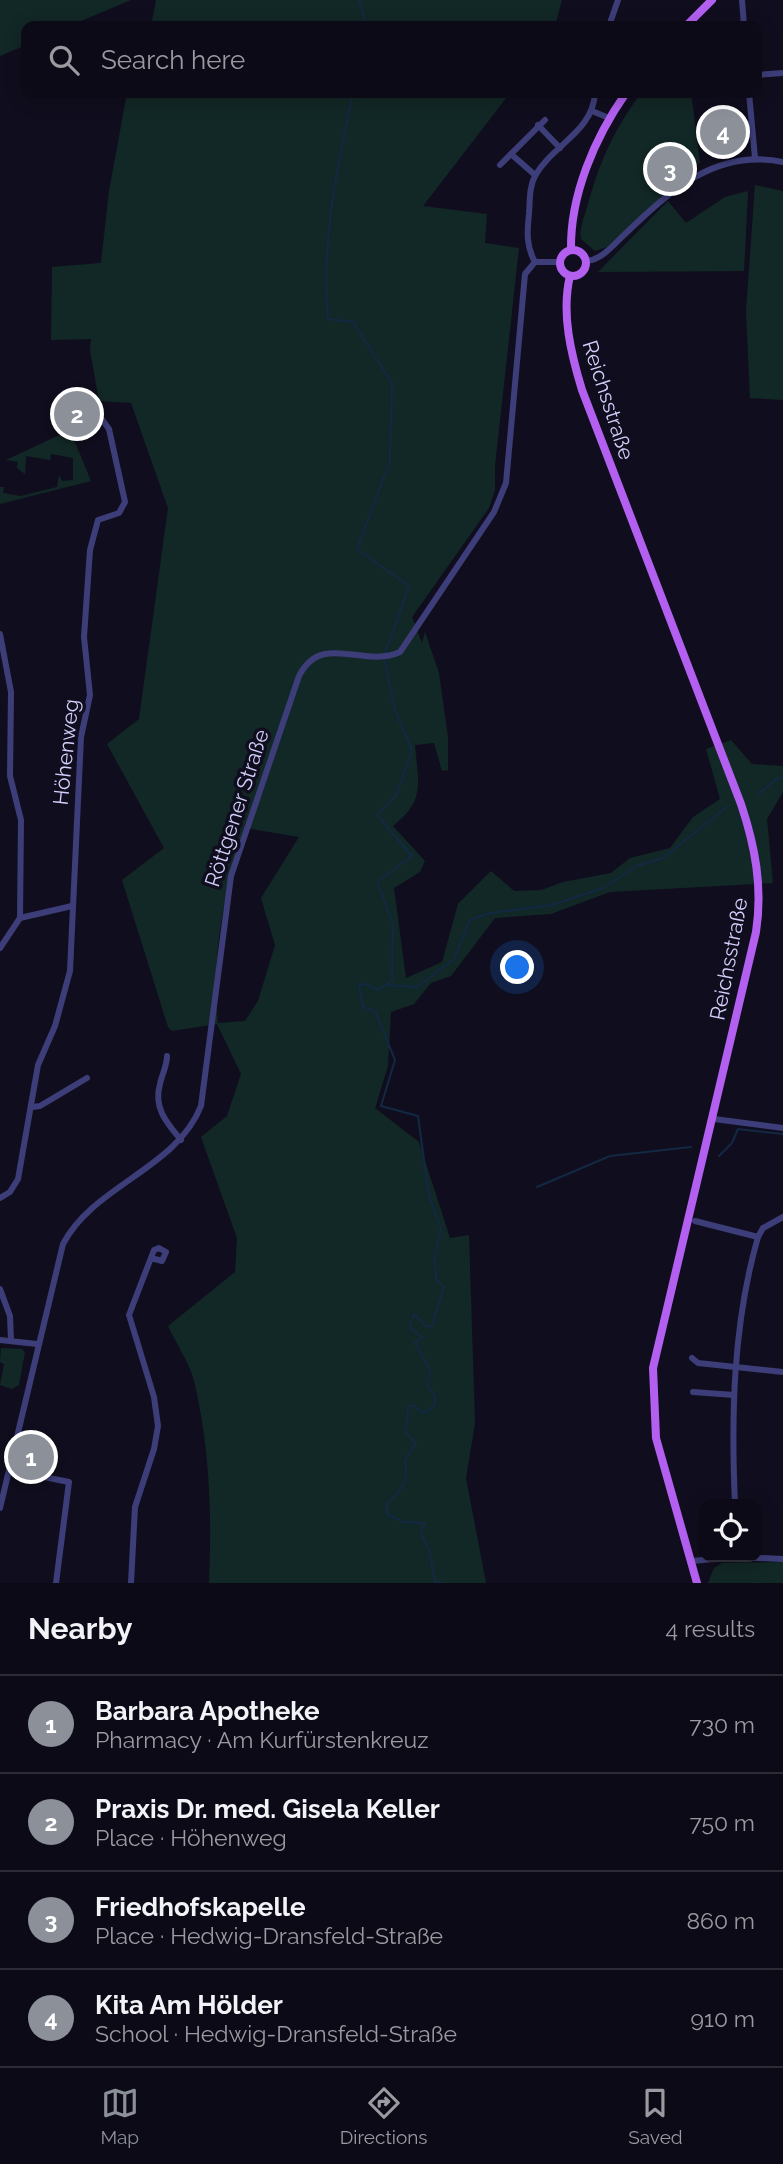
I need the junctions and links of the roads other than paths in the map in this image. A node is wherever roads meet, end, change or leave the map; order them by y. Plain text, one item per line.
1 (618, 0) edge
2 (712, 0) edge
3 (742, 0) edge
4 (611, 21) edge
5 (690, 21) edge
6 (744, 21) edge
7 (783, 73) edge
8 (762, 75) edge
9 (594, 98) edge
10 (622, 98) edge
11 (749, 98) edge
12 (592, 111) junction
13 (609, 118) junction
14 (545, 120) dead end
15 (538, 125) junction
16 (560, 148) junction
17 (511, 154) junction
18 (755, 158) junction
19 (783, 162) edge
20 (500, 165) dead end
21 (535, 175) junction
22 (571, 250) junction
23 (587, 261) junction
24 (535, 262) junction
25 (560, 262) junction
26 (570, 276) junction
27 (101, 418) dead end
28 (0, 634) edge
29 (0, 707) edge
30 (10, 708) junction
31 (72, 906) junction
32 (20, 918) junction
33 (0, 948) edge
34 (167, 1056) dead end
35 (87, 1078) dead end
36 (32, 1107) junction
37 (713, 1119) junction
38 (783, 1128) edge
39 (181, 1140) junction
40 (0, 1198) edge
41 (783, 1217) edge
42 (695, 1221) dead end
43 (758, 1237) junction
44 (152, 1258) dead end
45 (0, 1289) edge
46 (0, 1340) edge
47 (11, 1340) junction
48 (37, 1344) junction
49 (692, 1358) dead end
50 (737, 1367) junction
51 (783, 1372) edge
52 (693, 1392) dead end
53 (734, 1395) junction
54 (9, 1470) junction
55 (734, 1499) edge
56 (0, 1508) edge
57 (762, 1558) edge
58 (783, 1559) edge
59 (699, 1560) edge
60 (692, 1561) junction
61 (56, 1583) edge
62 (131, 1583) edge
63 (696, 1583) edge

1 - 4 street
2 - 5 main road
3 - 6 street
7 - 8 street
9 - 12 street
10 - 13 main road
11 - 18 street
12 - 13 street
12 - 16 street
13 - 22 main road
14 - 15 street
15 - 16 street
15 - 17 street
16 - 21 street
17 - 20 street
17 - 21 street
18 - 19 street
18 - 23 street
21 - 24 street
22 - 23 main road
22 - 25 main road
23 - 26 main road
24 - 25 street
24 - 39 street, Röttgener Straße
25 - 26 main road
26 - 37 main road, Reichsstraße
27 - 31 street, Höhenweg
28 - 30 street
29 - 30 street
30 - 32 street
31 - 32 street
31 - 36 street, Höhenweg
32 - 33 street
34 - 39 street
35 - 36 street
36 - 40 street, Höhenweg
37 - 38 street
37 - 60 main road, Reichsstraße
39 - 48 street, Röttgener Straße
41 - 43 street
42 - 43 street
43 - 50 street
44 - 62 street
45 - 47 street
46 - 47 street
47 - 48 street
48 - 54 street, Röttgener Straße
49 - 50 street
50 - 51 street
50 - 53 street
52 - 53 street
53 - 55 street
54 - 56 street, Röttgener Straße
54 - 61 street
57 - 58 street
59 - 60 street
60 - 63 main road, Reichsstraße

